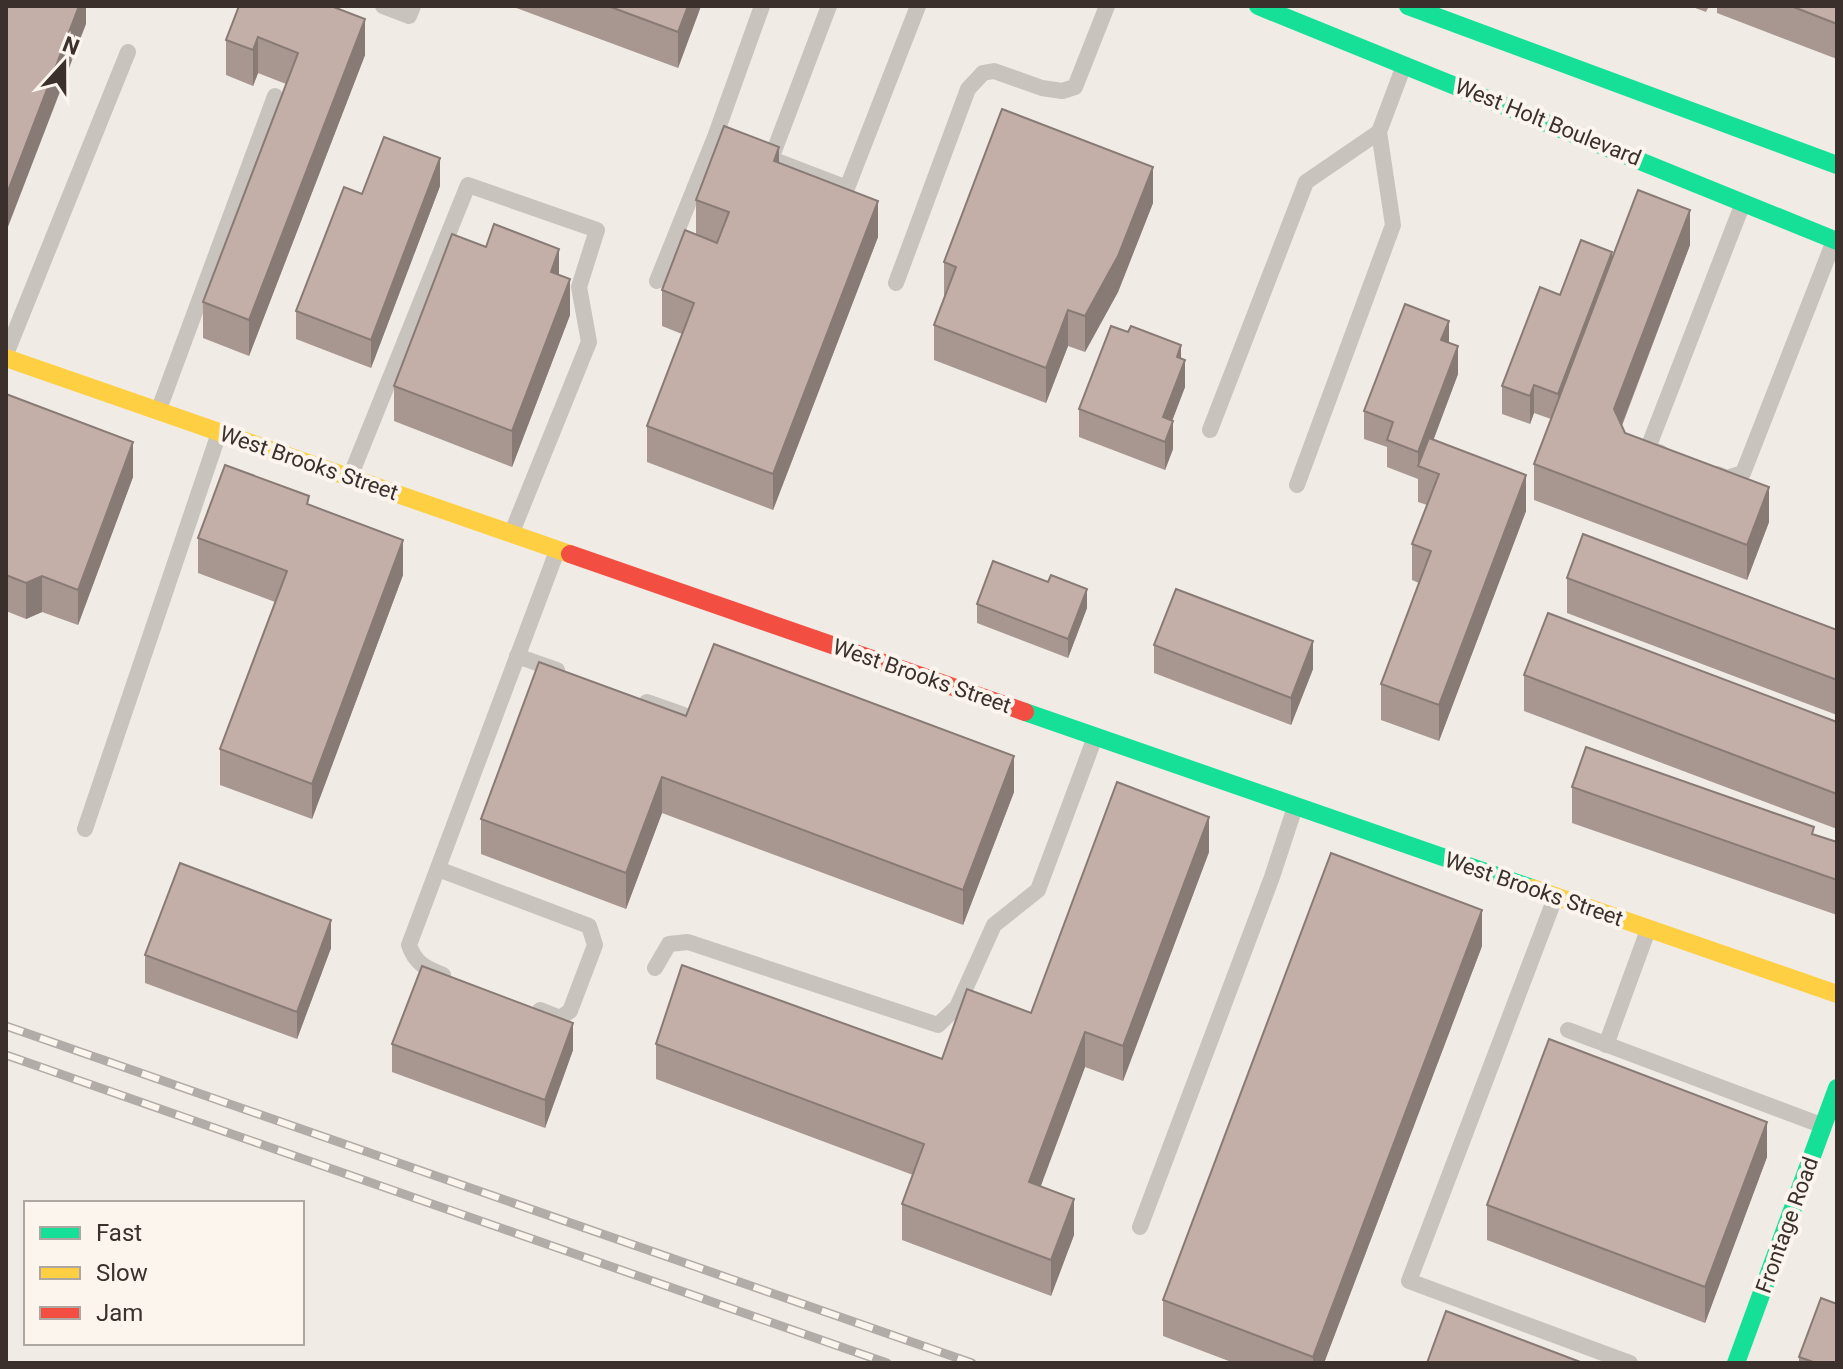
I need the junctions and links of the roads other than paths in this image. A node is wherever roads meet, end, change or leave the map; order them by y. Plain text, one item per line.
1 (383, 6) edge
2 (413, 6) edge
3 (762, 6) edge
4 (829, 6) edge
5 (918, 6) edge
6 (1107, 6) edge
7 (1258, 6) edge
8 (1408, 6) edge
9 (128, 52) dead end
10 (1405, 63) junction
11 (275, 96) dead end
12 (1379, 132) junction
13 (729, 143) junction
14 (771, 159) junction
15 (1837, 165) edge
16 (1744, 201) junction
17 (1836, 240) edge
18 (657, 281) dead end
19 (896, 283) dead end
20 (6, 356) edge
21 (159, 411) junction
22 (1210, 430) dead end
23 (220, 432) junction
24 (1674, 458) edge
25 (1700, 468) edge
26 (350, 477) junction
27 (1297, 485) dead end
28 (512, 533) junction
29 (557, 549) junction
30 (517, 656) junction
31 (573, 676) edge
32 (629, 696) edge
33 (684, 715) edge
34 (1095, 736) junction
35 (1295, 806) junction
36 (85, 829) dead end
37 (438, 869) junction
38 (1556, 896) junction
39 (1648, 928) junction
40 (655, 968) dead end
41 (455, 979) edge
42 (1837, 994) edge
43 (530, 1007) edge
44 (1568, 1030) dead end
45 (1606, 1045) junction
46 (1837, 1088) edge
47 (1823, 1126) junction
48 (1140, 1227) dead end
49 (1630, 1363) edge
50 (1736, 1363) edge

1 - 2 lane
3 - 13 lane
4 - 14 lane
5 - 14 lane
6 - 19 lane
7 - 10 street, West Holt Boulevard
8 - 15 street
9 - 20 lane
10 - 12 lane
10 - 16 street, West Holt Boulevard
11 - 21 lane
12 - 22 lane
12 - 27 lane
13 - 14 lane
13 - 18 lane
16 - 17 street, West Holt Boulevard
16 - 24 lane
17 - 25 lane
20 - 21 street, West Brooks Street
21 - 23 street, West Brooks Street
23 - 26 street, West Brooks Street
23 - 36 lane
26 - 28 street, West Brooks Street
26 - 28 lane
28 - 29 street, West Brooks Street
29 - 30 lane
29 - 34 street, West Brooks Street
30 - 31 lane
30 - 37 lane
32 - 33 lane
34 - 35 street, West Brooks Street
34 - 40 lane
35 - 38 street, West Brooks Street
35 - 48 lane
37 - 41 lane
37 - 43 lane
38 - 39 street, West Brooks Street
38 - 49 lane
39 - 42 street, West Brooks Street
39 - 45 lane
44 - 45 lane
45 - 47 lane
46 - 47 street, Frontage Road
47 - 50 street, Frontage Road

